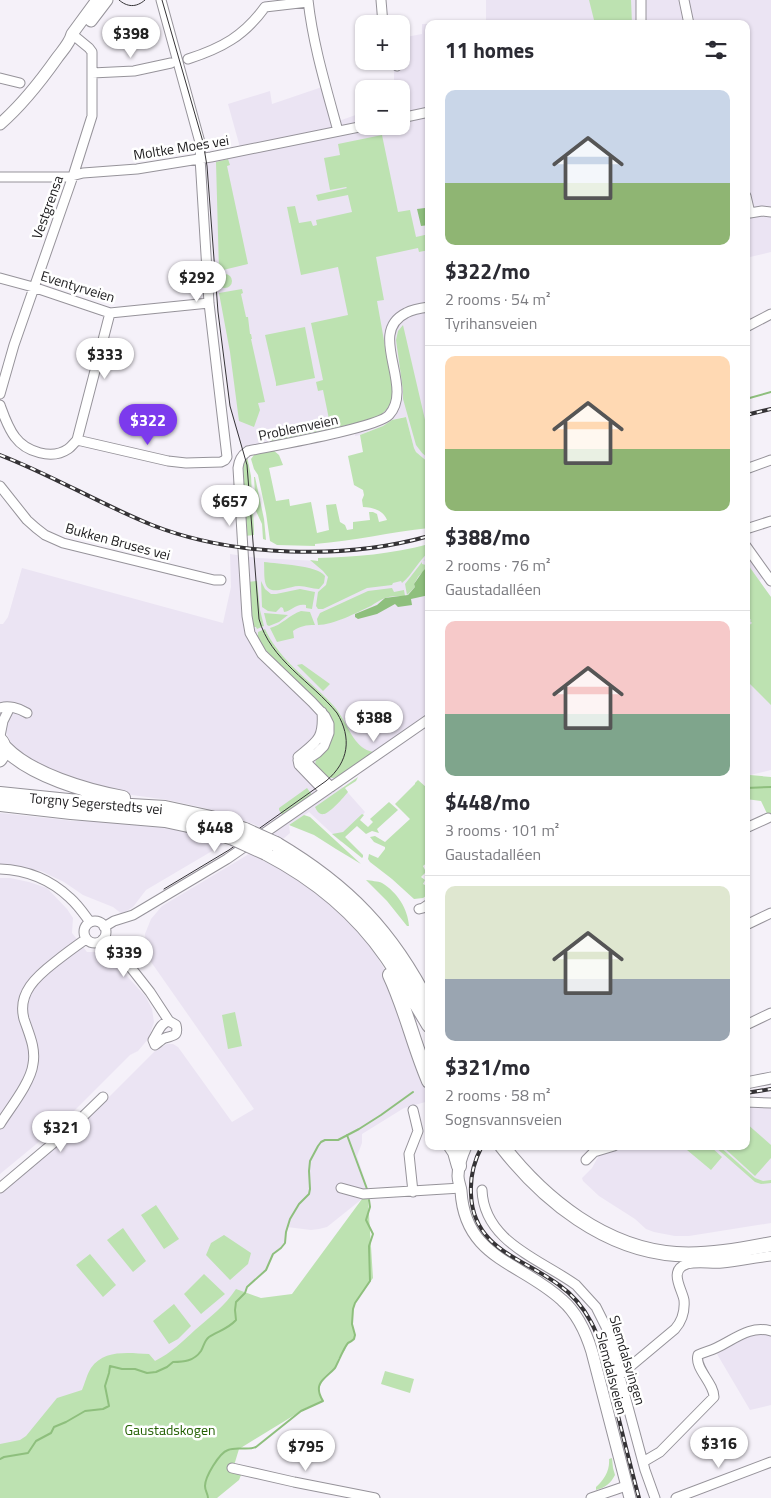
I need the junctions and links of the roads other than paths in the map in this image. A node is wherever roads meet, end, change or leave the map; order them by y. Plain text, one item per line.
1 (97, 0) edge
2 (108, 0) edge
3 (161, 0) edge
4 (382, 0) edge
5 (641, 0) edge
6 (684, 0) edge
7 (308, 1) edge
8 (383, 15) edge
9 (641, 20) edge
10 (689, 20) edge
11 (72, 37) junction
12 (188, 59) dead end
13 (171, 63) dead end
14 (92, 73) junction
15 (0, 78) edge
16 (20, 83) dead end
17 (425, 113) edge
18 (410, 116) edge
19 (0, 124) edge
20 (355, 128) edge
21 (338, 131) junction
22 (200, 158) junction
23 (73, 176) junction
24 (0, 177) edge
25 (771, 212) edge
26 (750, 213) edge
27 (0, 278) edge
28 (34, 286) junction
29 (209, 302) junction
30 (425, 308) edge
31 (110, 313) junction
32 (771, 314) edge
33 (750, 325) edge
34 (0, 394) edge
35 (0, 405) edge
36 (77, 440) junction
37 (771, 460) edge
38 (750, 468) edge
39 (0, 486) edge
40 (771, 520) edge
41 (750, 528) edge
42 (750, 552) edge
43 (221, 580) dead end
44 (771, 581) edge
45 (5, 708) edge
46 (27, 713) dead end
47 (425, 722) edge
48 (1, 746) edge
49 (328, 789) junction
50 (0, 794) edge
51 (0, 804) edge
52 (155, 806) junction
53 (768, 818) dead end
54 (750, 826) edge
55 (239, 834) junction
56 (271, 849) junction
57 (0, 869) edge
58 (312, 880) junction
59 (425, 907) edge
60 (419, 908) dead end
61 (771, 914) edge
62 (90, 922) junction
63 (750, 923) edge
64 (104, 927) junction
65 (86, 939) junction
66 (103, 939) junction
67 (418, 984) junction
68 (425, 992) edge
69 (425, 998) edge
70 (771, 1013) edge
71 (425, 1019) edge
72 (750, 1023) edge
73 (164, 1025) junction
74 (425, 1071) edge
75 (771, 1078) edge
76 (750, 1081) edge
77 (102, 1097) dead end
78 (750, 1102) edge
79 (771, 1103) edge
80 (413, 1110) dead end
81 (0, 1124) edge
82 (454, 1150) edge
83 (465, 1150) edge
84 (471, 1150) edge
85 (505, 1150) edge
86 (516, 1150) edge
87 (601, 1150) edge
88 (586, 1160) dead end
89 (460, 1166) junction
90 (0, 1188) edge
91 (341, 1188) dead end
92 (461, 1188) junction
93 (482, 1190) dead end
94 (412, 1192) junction
95 (771, 1237) edge
96 (771, 1244) edge
97 (771, 1256) edge
98 (771, 1331) edge
99 (620, 1375) junction
100 (643, 1462) junction
101 (771, 1462) edge
102 (232, 1468) dead end
103 (626, 1486) junction
104 (375, 1498) edge
105 (590, 1498) edge
106 (630, 1498) edge
107 (655, 1498) edge
108 (676, 1498) edge

1 - 11 main road
2 - 11 main road
3 - 22 street
4 - 8 street
5 - 9 street
6 - 10 street
7 - 12 street
7 - 21 street
11 - 14 street, Vestgrensa
11 - 19 main road
13 - 14 street
14 - 23 street, Vestgrensa
15 - 16 street
17 - 18 street
20 - 21 street, Moltke Moes vei
21 - 22 street, Moltke Moes vei
22 - 23 street, Moltke Moes vei
22 - 29 street
23 - 24 street, Moltke Moes vei
23 - 28 street, Vestgrensa
25 - 26 street
27 - 28 street, Eventyrveien
28 - 31 street, Eventyrveien
28 - 34 street, Vestgrensa
29 - 31 street, Eventyrveien
29 - 36 street
30 - 49 street, Problemveien
31 - 36 street
32 - 33 street
35 - 36 street
37 - 38 street
39 - 43 street, Bukken Bruses vei
40 - 41 street
42 - 44 street
45 - 46 street
45 - 48 street
47 - 49 street
48 - 52 highway
49 - 64 street
50 - 52 highway, Torgny Segerstedts vei
51 - 55 highway, Torgny Segerstedts vei
52 - 55 highway, Torgny Segerstedts vei
53 - 54 street
55 - 56 highway, Torgny Segerstedts vei, bridge
56 - 58 highway
56 - 67 highway
57 - 62 street
58 - 71 highway
58 - 74 highway
59 - 60 street
61 - 63 street
62 - 64 street
62 - 65 street
64 - 66 street
65 - 66 street
65 - 81 street
66 - 73 street
67 - 68 highway
67 - 69 highway
70 - 72 street
73 - 73 street
75 - 76 main road
77 - 90 street
78 - 79 street
80 - 94 street
82 - 89 highway
83 - 89 main road, Slemdalsveien
84 - 92 main road, Slemdalsveien
85 - 96 highway
86 - 95 highway
87 - 88 street
89 - 92 main road, Slemdalsveien
91 - 94 street
92 - 94 street
92 - 103 main road, Slemdalsveien
93 - 99 street, Slemdalsvingen
97 - 99 street
98 - 100 street
99 - 100 street, Slemdalsvingen
100 - 107 street, Slemdalsvingen
101 - 108 street
102 - 104 street
103 - 105 street
103 - 106 main road, Slemdalsveien

